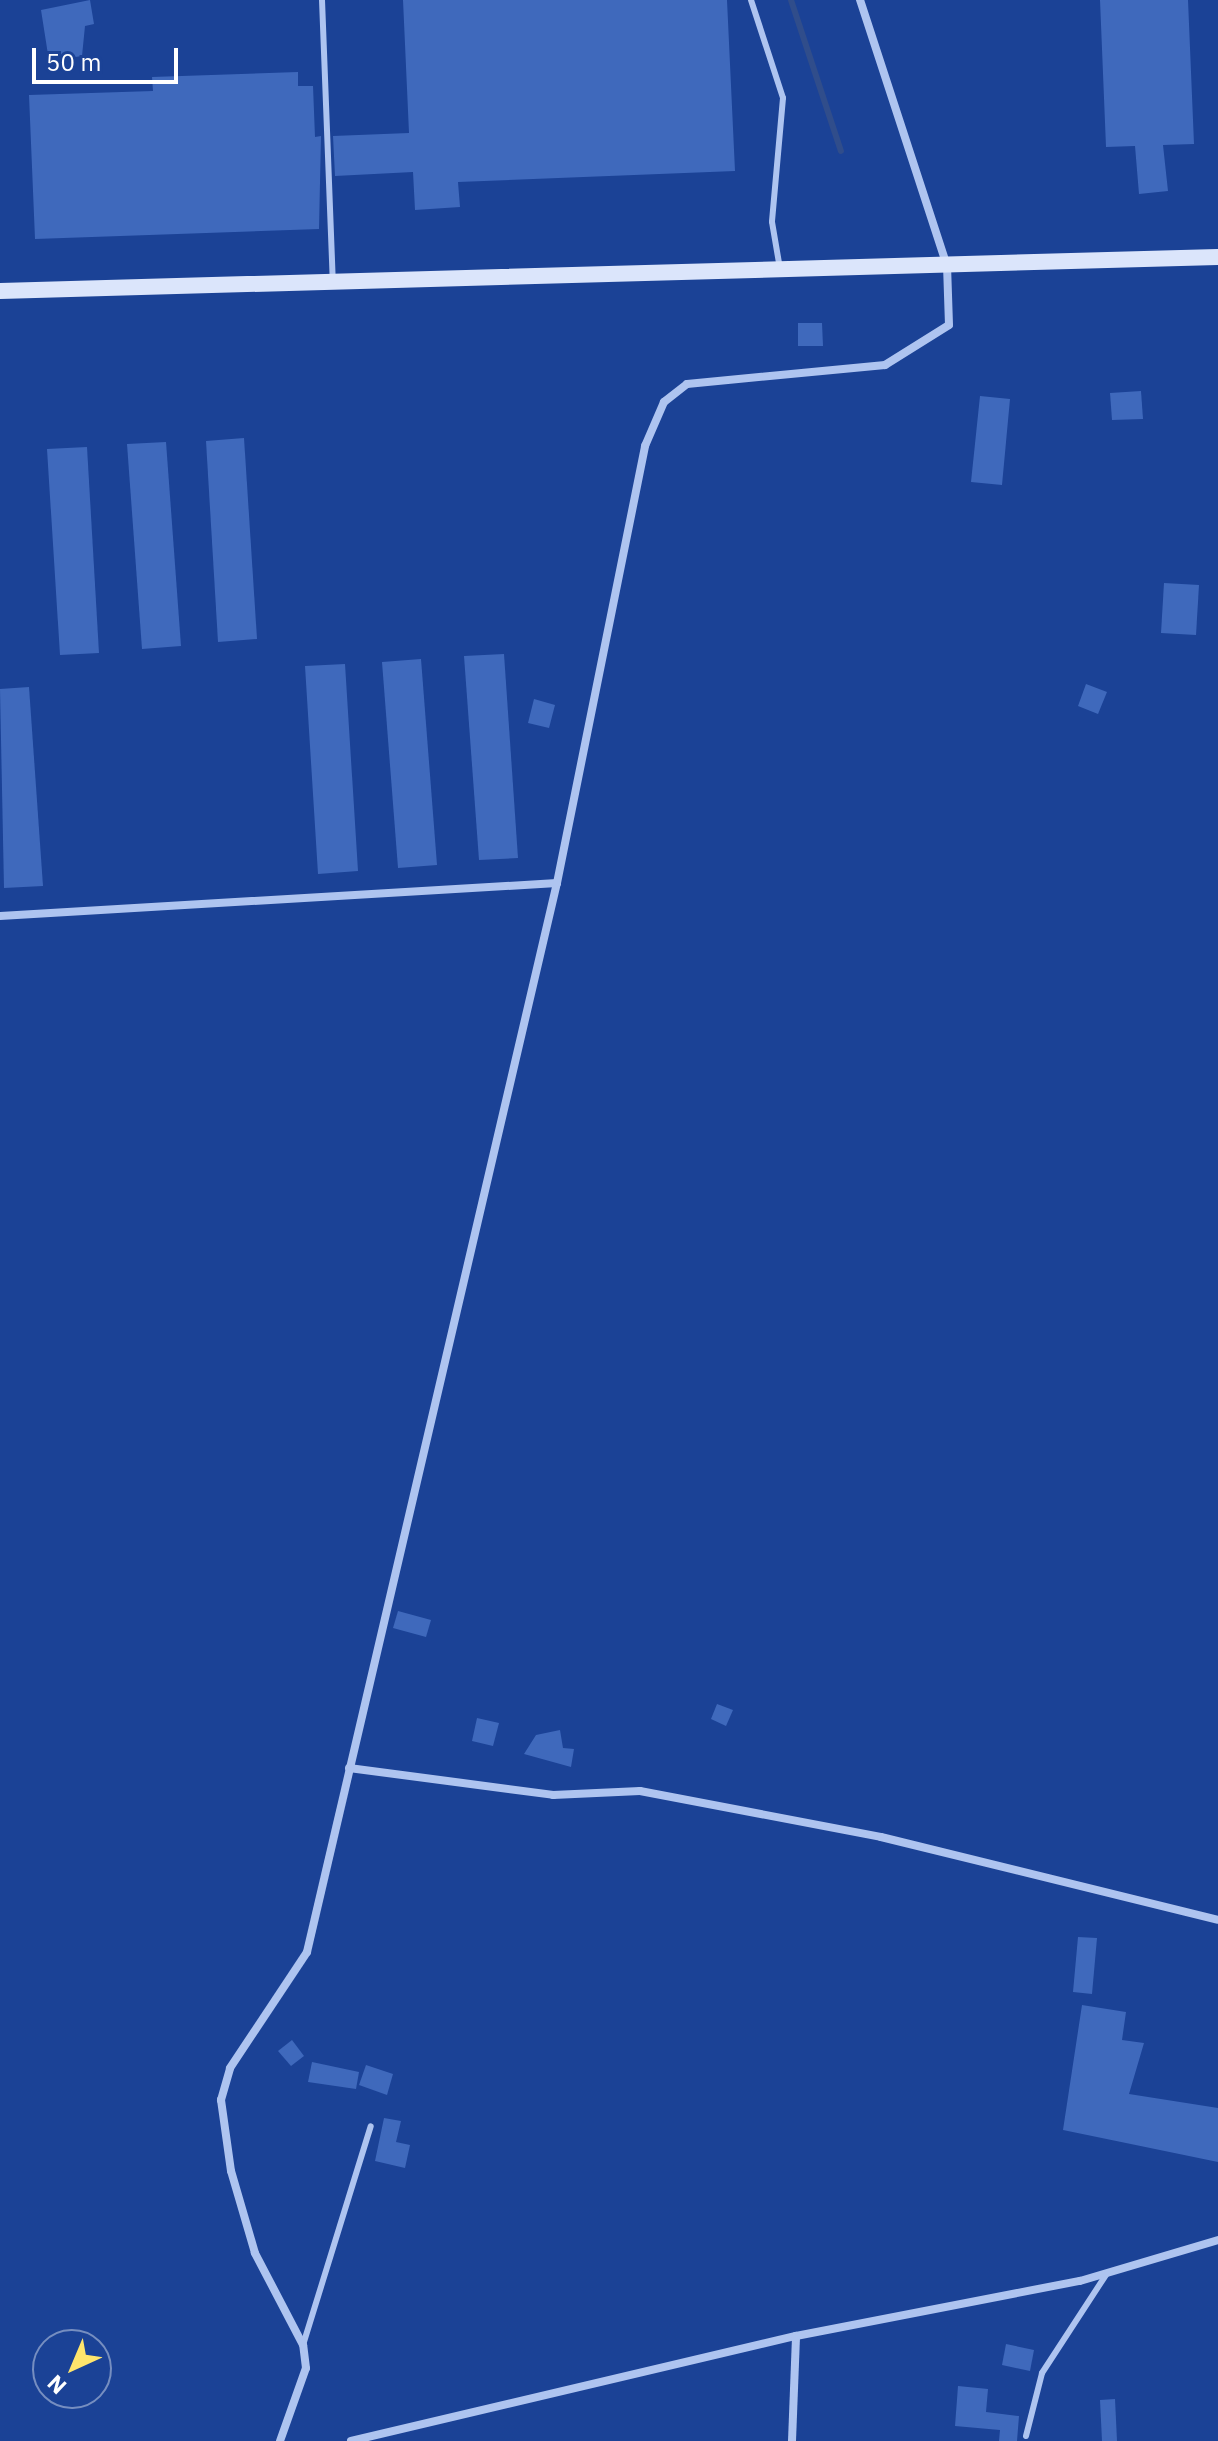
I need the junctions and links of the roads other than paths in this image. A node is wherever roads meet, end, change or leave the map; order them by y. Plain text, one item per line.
1 (322, 0) edge
2 (751, 0) edge
3 (860, 0) edge
4 (1218, 257) edge
5 (947, 266) junction
6 (780, 269) junction
7 (333, 281) junction
8 (0, 291) edge
9 (557, 883) junction
10 (0, 916) edge
11 (349, 1768) junction
12 (1218, 1920) edge
13 (371, 2126) dead end
14 (1218, 2240) edge
15 (1109, 2272) junction
16 (796, 2336) junction
17 (303, 2345) junction
18 (1026, 2436) dead end
19 (280, 2441) edge
20 (351, 2441) edge
21 (792, 2441) edge

1 - 7 lane
2 - 6 lane
3 - 5 street
4 - 5 street
5 - 6 street
5 - 9 street
6 - 7 street
7 - 8 street
9 - 10 street
9 - 11 street
11 - 12 street
11 - 17 street
13 - 17 lane
14 - 15 street
15 - 16 street
15 - 18 lane
16 - 20 street
16 - 21 street
17 - 19 street

